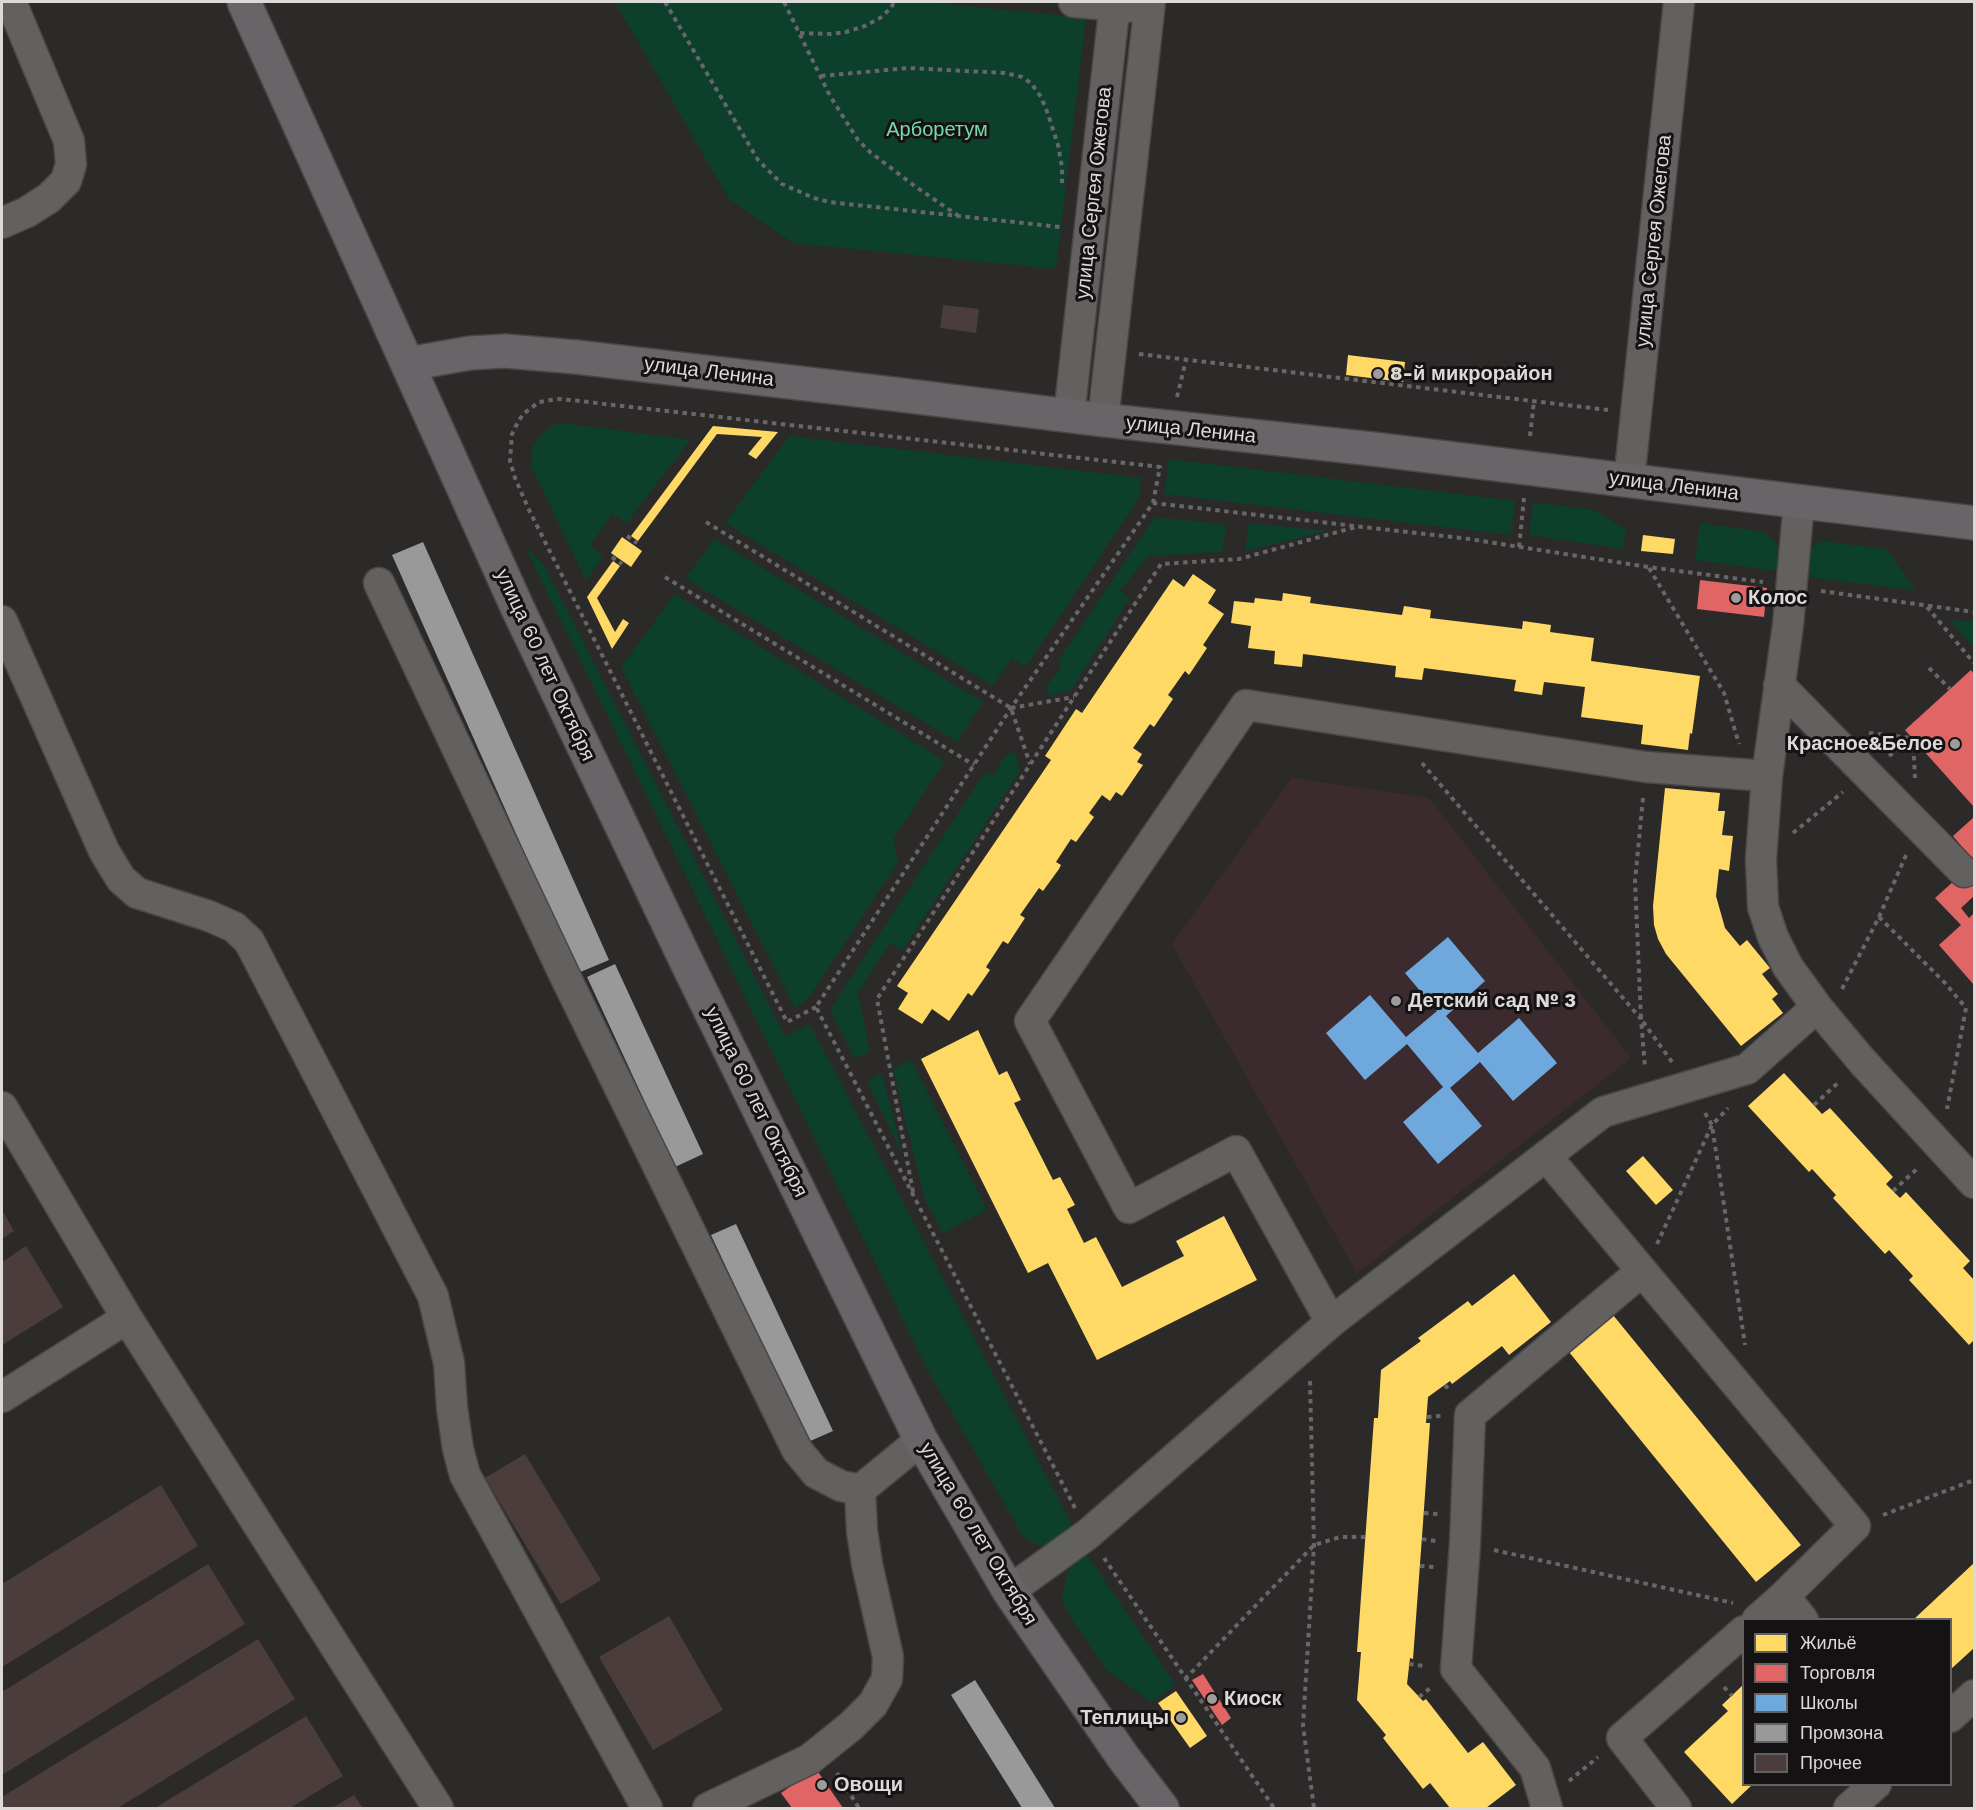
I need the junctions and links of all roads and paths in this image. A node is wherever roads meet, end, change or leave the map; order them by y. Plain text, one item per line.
1 (11, 2) edge
2 (244, 2) edge
3 (665, 2) edge
4 (784, 2) edge
5 (894, 2) edge
6 (1074, 2) edge
7 (1678, 2) edge
8 (1115, 3) edge
9 (1150, 5) edge
10 (800, 33) junction
11 (820, 76) junction
12 (1062, 189) dead end
13 (960, 217) junction
14 (1059, 218) dead end
15 (2, 223) edge
16 (1058, 227) junction
17 (1090, 230) junction
18 (1186, 360) dead end
19 (408, 364) junction
20 (1636, 413) junction
21 (1069, 416) junction
22 (1103, 420) junction
23 (1629, 481) junction
24 (1153, 502) dead end
25 (1799, 502) junction
26 (706, 522) dead end
27 (1974, 523) edge
28 (1360, 526) dead end
29 (627, 536) dead end
30 (1468, 539) dead end
31 (637, 543) dead end
32 (612, 557) dead end
33 (622, 564) dead end
34 (1648, 567) junction
35 (665, 577) dead end
36 (379, 583) dead end
37 (1791, 586) junction
38 (1926, 607) junction
39 (1974, 612) edge
40 (2, 621) edge
41 (1974, 663) edge
42 (1929, 668) dead end
43 (1779, 685) junction
44 (1950, 689) dead end
45 (1074, 697) junction
46 (1011, 708) junction
47 (1390, 726) junction
48 (1030, 764) junction
49 (974, 765) dead end
50 (1866, 773) junction
51 (1757, 775) junction
52 (1918, 826) junction
53 (1761, 859) junction
54 (1964, 872) dead end
55 (1879, 917) junction
56 (816, 1007) dead end
57 (1822, 1013) junction
58 (1647, 1098) junction
59 (1733, 1102) dead end
60 (2, 1107) edge
61 (1940, 1146) junction
62 (1546, 1156) junction
63 (1974, 1183) edge
64 (914, 1197) dead end
65 (1642, 1271) junction
66 (127, 1318) junction
67 (1331, 1322) junction
68 (1309, 1342) junction
69 (2, 1397) edge
70 (921, 1440) junction
71 (1974, 1480) edge
72 (860, 1490) junction
73 (1855, 1526) junction
74 (1365, 1537) dead end
75 (1422, 1539) dead end
76 (1465, 1544) junction
77 (1314, 1545) junction
78 (1009, 1591) junction
79 (1769, 1609) edge
80 (1797, 1618) edge
81 (1742, 1632) edge
82 (1185, 1679) dead end
83 (1974, 1695) edge
84 (1952, 1715) edge
85 (1622, 1738) junction
86 (823, 1749) junction
87 (1875, 1786) edge
88 (1546, 1804) edge
89 (438, 1809) edge
90 (646, 1809) edge
91 (708, 1809) edge
92 (859, 1809) edge
93 (1162, 1809) edge
94 (1314, 1809) edge
95 (1676, 1809) edge
96 (1849, 1809) edge

1 - 15 street
2 - 19 main road, улица 60 лет Октября
3 - 13 path
4 - 10 path
5 - 10 path
6 - 8 street
7 - 20 street, улица Сергея Ожегова
8 - 9 street, улица Сергея Ожегова
8 - 17 street, улица Сергея Ожегова
9 - 22 street, улица Сергея Ожегова
10 - 11 path
11 - 12 path
11 - 13 path
13 - 16 path
14 - 16 path
16 - 17 path
17 - 21 street, улица Сергея Ожегова
18 - 20 path
19 - 21 main road, улица Ленина
19 - 70 main road, улица 60 лет Октября
20 - 23 street, улица Сергея Ожегова
21 - 22 main road, улица Ленина
22 - 23 main road, улица Ленина
23 - 25 main road, улица Ленина
24 - 56 path
25 - 27 main road, улица Ленина
25 - 37 street
26 - 46 path
28 - 45 path
29 - 31 path
30 - 34 path
32 - 33 path
34 - 37 path
34 - 51 path
35 - 49 path
36 - 72 street
37 - 38 path
37 - 43 street
38 - 39 path
38 - 41 path
40 - 90 street
42 - 44 path
43 - 50 street
43 - 51 street
45 - 46 path
45 - 48 path
46 - 48 path
47 - 51 street
47 - 58 path
47 - 67 street
48 - 64 path
50 - 52 street
50 - 52 path
50 - 53 path
51 - 53 street
52 - 54 street
52 - 55 path
53 - 57 street
55 - 57 path
55 - 61 path
57 - 58 street
57 - 61 street
58 - 62 street
59 - 65 path
60 - 66 street
61 - 63 street
62 - 65 street
62 - 67 street
65 - 73 street
65 - 76 street
66 - 69 street
66 - 89 street
67 - 68 street
68 - 77 path
68 - 78 street
70 - 72 street
70 - 78 main road, улица 60 лет Октября
71 - 73 path
72 - 86 street
73 - 79 street
74 - 77 path
75 - 76 path
76 - 79 path
76 - 88 street
77 - 82 path
77 - 94 path
78 - 93 main road, улица 60 лет Октября
79 - 80 street
81 - 85 street
83 - 84 street
85 - 88 path
85 - 95 street
86 - 91 street
86 - 92 path
87 - 96 street

